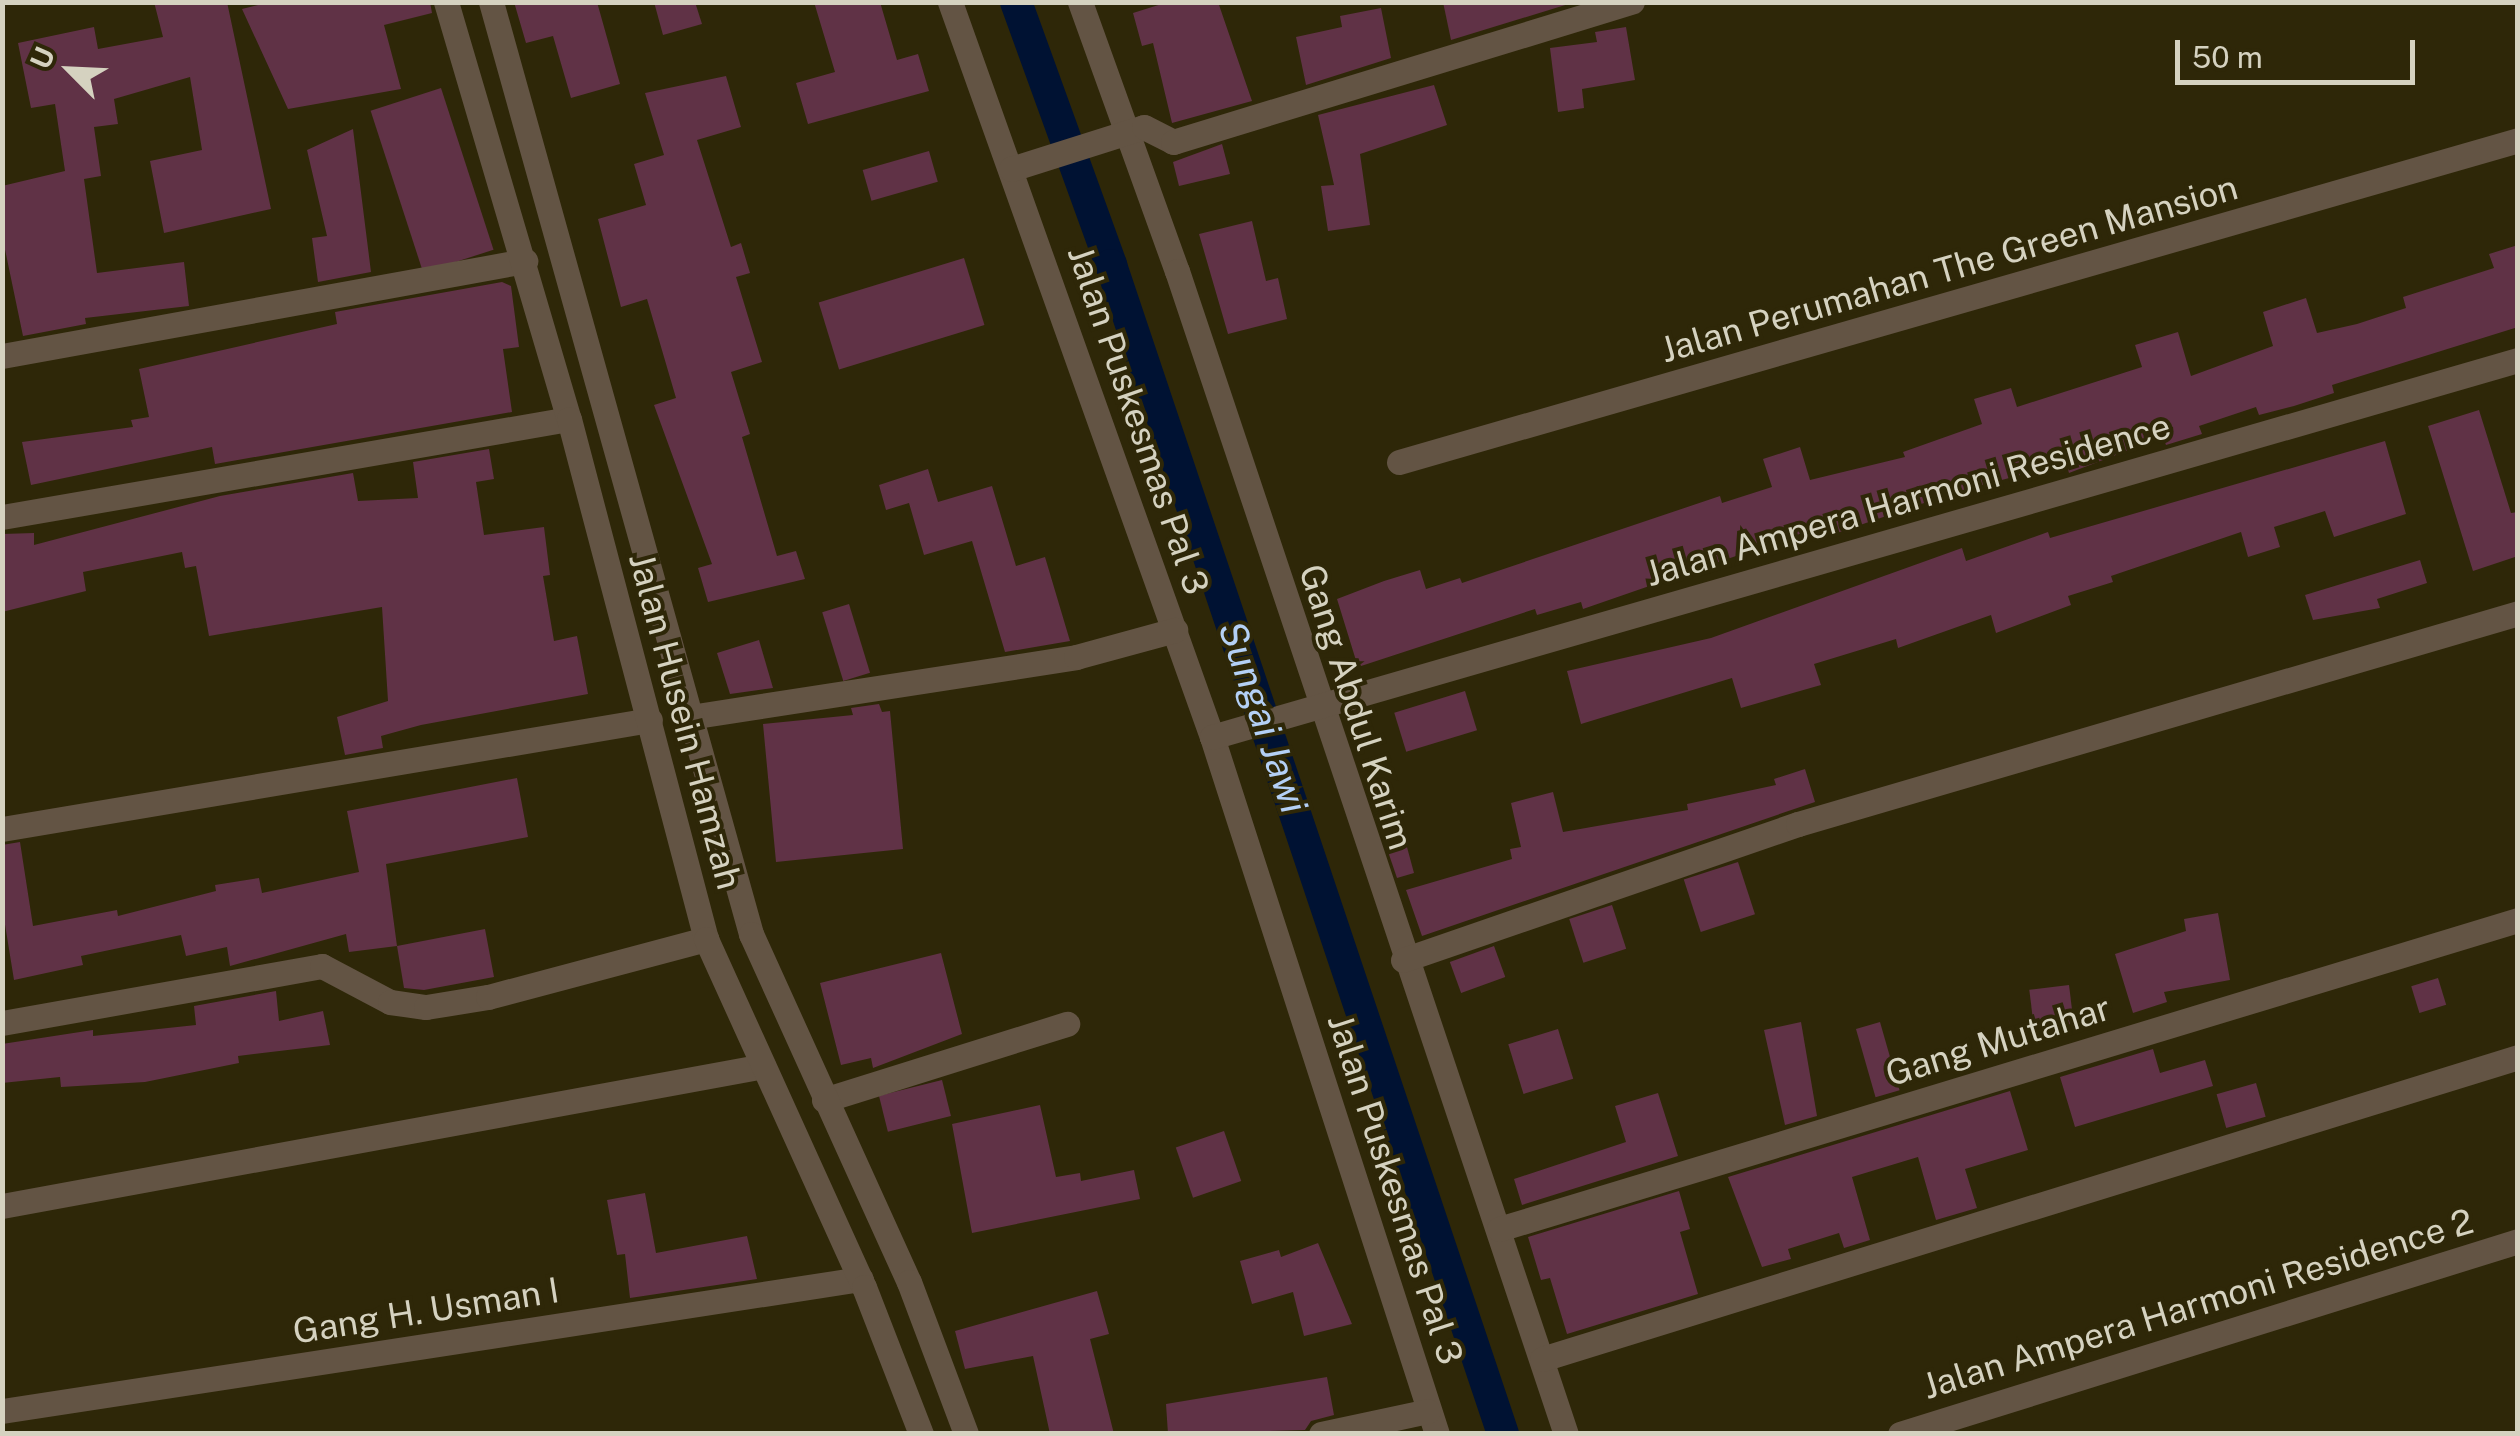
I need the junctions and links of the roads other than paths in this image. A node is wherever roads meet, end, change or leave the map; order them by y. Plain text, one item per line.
1 (446, 2) edge
2 (491, 2) edge
3 (950, 2) edge
4 (1080, 2) edge
5 (1632, 2) edge
6 (529, 127) junction
7 (1129, 132) junction
8 (492, 140) junction
9 (2518, 140) edge
10 (1011, 169) junction
11 (525, 261) junction
12 (2, 356) edge
13 (2518, 360) edge
14 (570, 419) junction
15 (1399, 462) dead end
16 (2, 517) edge
17 (2518, 613) edge
18 (1175, 630) junction
19 (1311, 710) junction
20 (690, 718) junction
21 (650, 720) junction
22 (1223, 735) junction
23 (2, 829) edge
24 (2518, 920) edge
25 (706, 939) junction
26 (1403, 960) junction
27 (2, 1023) edge
28 (1067, 1024) dead end
29 (2518, 1057) edge
30 (763, 1066) junction
31 (824, 1100) junction
32 (2, 1206) edge
33 (1499, 1229) junction
34 (2518, 1242) edge
35 (860, 1279) junction
36 (1542, 1359) junction
37 (2, 1411) edge
38 (1432, 1422) edge
39 (921, 1434) edge
40 (966, 1434) edge
41 (1321, 1434) edge
42 (1566, 1434) edge
43 (1900, 1434) edge

1 - 8 street, Jalan Husein Hamzah
2 - 6 street, Jalan Husein Hamzah
3 - 10 street, Jalan Puskesmas Pal 3
4 - 7 street, Gang Abdul Karim
5 - 7 street
6 - 8 street
6 - 20 street, Jalan Husein Hamzah
7 - 10 street
7 - 19 street, Gang Abdul Karim
8 - 11 street, Jalan Husein Hamzah
9 - 15 street, Jalan Perumahan The Green Mansion
10 - 18 street, Jalan Puskesmas Pal 3
11 - 12 street
11 - 14 street, Jalan Husein Hamzah
13 - 19 street, Jalan Ampera Harmoni Residence
14 - 16 street
14 - 21 street, Jalan Husein Hamzah
17 - 26 street
18 - 20 street
18 - 22 street, Jalan Puskesmas Pal 3
19 - 22 street, Jalan Ampera Harmoni Residence
19 - 26 street, Gang Abdul Karim
20 - 31 street, Jalan Husein Hamzah
21 - 23 street
21 - 25 street, Jalan Husein Hamzah
22 - 38 street, Jalan Puskesmas Pal 3
24 - 33 street, Gang Mutahar
25 - 27 street
25 - 30 street, Jalan Husein Hamzah
26 - 33 street, Gang Abdul Karim
28 - 31 street
29 - 36 street
30 - 32 street
30 - 35 street, Jalan Husein Hamzah
31 - 40 street, Jalan Husein Hamzah
33 - 36 street, Gang Abdul Karim
34 - 43 street, Jalan Ampera Harmoni Residence 2
35 - 37 street, Gang H. Usman I
35 - 39 street, Jalan Husein Hamzah
36 - 42 street, Gang Abdul Karim
38 - 41 street

